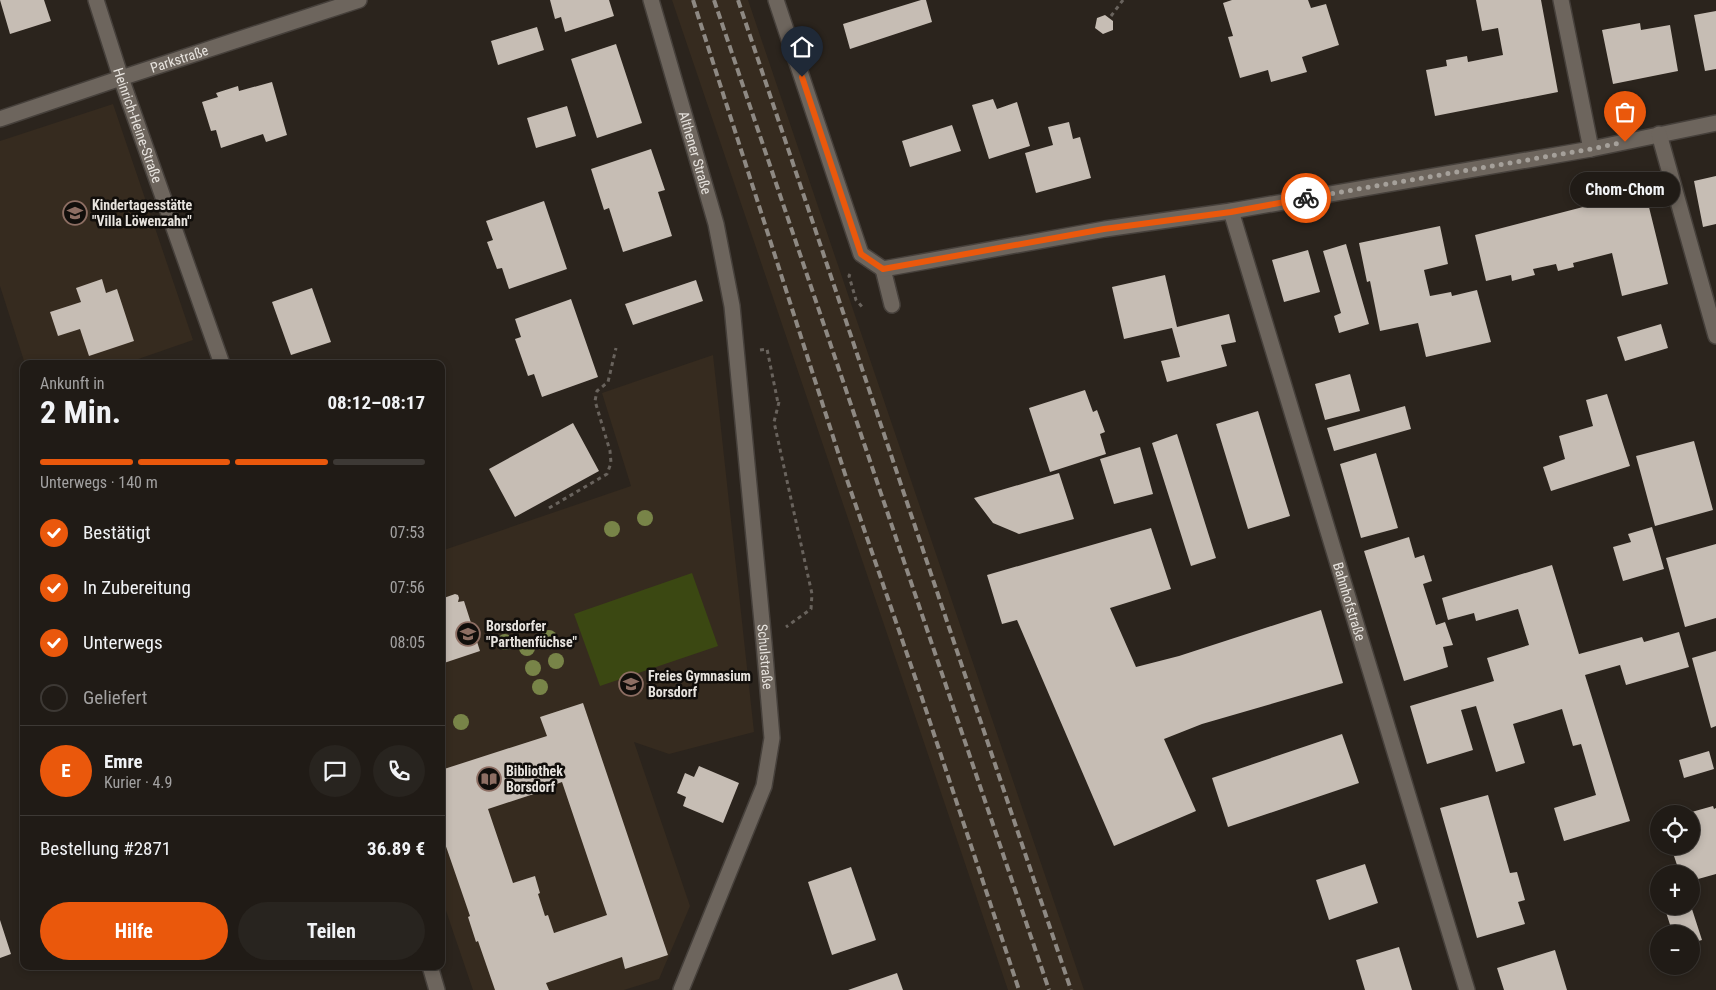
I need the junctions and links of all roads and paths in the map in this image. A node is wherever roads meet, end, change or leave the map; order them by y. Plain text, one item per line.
1 (96, 0) edge
2 (359, 0) edge
3 (651, 0) edge
4 (776, 0) edge
5 (1124, 0) edge
6 (1561, 0) edge
7 (1111, 16) dead end
8 (121, 78) junction
9 (0, 120) edge
10 (1716, 123) edge
11 (1659, 134) junction
12 (1591, 149) junction
13 (1231, 212) junction
14 (861, 254) junction
15 (883, 269) junction
16 (892, 305) dead end
17 (732, 306) joint
18 (864, 309) dead end
19 (1716, 336) edge
20 (616, 348) dead end
21 (767, 350) dead end
22 (221, 360) edge
23 (548, 508) dead end
24 (764, 643) junction
25 (431, 970) edge
26 (437, 990) edge
27 (681, 990) edge
28 (1467, 990) edge

1 - 8 street, Heinrich-Heine-Straße
2 - 8 street, Parkstraße
3 - 17 street, Althener Straße
4 - 14 street
5 - 7 path
6 - 12 street
8 - 9 street, Parkstraße
8 - 22 street, Heinrich-Heine-Straße
10 - 11 street
11 - 12 street
11 - 19 street
12 - 13 street
13 - 15 street
13 - 28 street, Bahnhofstraße
14 - 15 street
14 - 18 path
15 - 16 street
17 - 24 street, Schulstraße
20 - 23 path
21 - 24 path
24 - 27 street, Schulstraße
25 - 26 street

